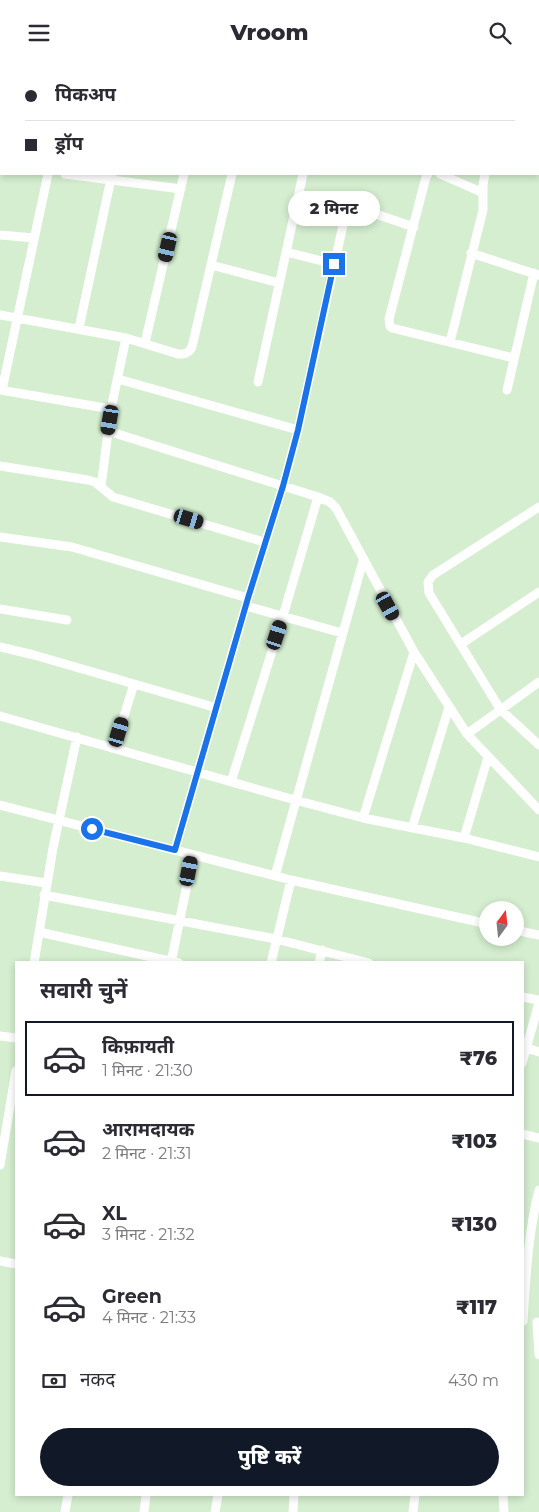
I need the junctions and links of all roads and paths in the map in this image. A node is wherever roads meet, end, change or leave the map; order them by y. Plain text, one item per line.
1 (48, 175) edge
2 (80, 175) edge
3 (184, 175) edge
4 (232, 175) edge
5 (303, 175) edge
6 (427, 175) edge
7 (443, 175) edge
8 (485, 175) edge
9 (111, 177) edge
10 (181, 189) junction
11 (483, 189) junction
12 (414, 227) junction
13 (0, 235) edge
14 (34, 239) junction
15 (286, 252) junction
16 (471, 253) junction
17 (334, 264) junction
18 (211, 265) junction
19 (536, 274) edge
20 (280, 283) junction
21 (0, 315) edge
22 (17, 318) junction
23 (79, 328) junction
24 (126, 337) junction
25 (450, 342) junction
26 (146, 343) junction
27 (514, 358) junction
28 (118, 379) junction
29 (258, 382) dead end
30 (1, 390) edge
31 (507, 390) dead end
32 (111, 409) junction
33 (298, 430) junction
34 (108, 431) junction
35 (0, 466) edge
36 (283, 486) junction
37 (101, 487) junction
38 (318, 497) junction
39 (539, 507) edge
40 (0, 537) edge
41 (264, 542) junction
42 (363, 561) junction
43 (539, 592) edge
44 (247, 602) junction
45 (0, 609) edge
46 (283, 616) junction
47 (67, 620) dead end
48 (342, 633) junction
49 (461, 645) junction
50 (0, 647) edge
51 (414, 652) junction
52 (539, 682) edge
53 (134, 684) junction
54 (449, 707) junction
55 (217, 708) junction
56 (500, 709) junction
57 (0, 716) edge
58 (467, 734) junction
59 (77, 737) junction
60 (539, 745) edge
61 (114, 748) junction
62 (488, 757) junction
63 (198, 773) junction
64 (231, 782) junction
65 (295, 800) junction
66 (0, 805) edge
67 (539, 810) edge
68 (363, 818) junction
69 (58, 820) junction
70 (412, 828) junction
71 (464, 838) junction
72 (175, 850) junction
73 (193, 855) junction
74 (539, 857) edge
75 (0, 876) edge
76 (275, 876) junction
77 (291, 880) junction
78 (46, 883) junction
79 (44, 895) junction
80 (180, 919) junction
81 (479, 922) edge
82 (38, 932) junction
83 (524, 932) edge
84 (539, 935) edge
85 (276, 939) junction
86 (322, 950) junction
87 (34, 961) edge
88 (169, 961) edge
89 (174, 961) edge
90 (271, 961) edge
91 (319, 961) edge
92 (362, 961) edge
93 (524, 997) edge
94 (539, 1001) edge
95 (0, 1036) edge
96 (15, 1038) edge
97 (527, 1048) junction
98 (539, 1052) edge
99 (524, 1057) edge
100 (15, 1080) edge
101 (524, 1134) edge
102 (539, 1138) edge
103 (1, 1150) edge
104 (0, 1165) edge
105 (539, 1190) edge
106 (0, 1261) edge
107 (15, 1264) edge
108 (524, 1305) edge
109 (524, 1321) edge
110 (538, 1322) edge
111 (539, 1355) edge
112 (68, 1496) edge
113 (146, 1496) edge
114 (218, 1496) edge
115 (294, 1496) edge
116 (415, 1496) edge
117 (503, 1496) edge
118 (65, 1512) edge
119 (144, 1512) edge
120 (215, 1512) edge
121 (293, 1512) edge
122 (413, 1512) edge
123 (504, 1512) edge

1 - 14 street
2 - 9 street
3 - 10 street
4 - 18 street
5 - 15 street
6 - 12 street
7 - 11 street
8 - 11 street
9 - 10 street
9 - 23 street
10 - 26 street
11 - 16 street
12 - 17 street
12 - 25 street
13 - 14 street
14 - 22 street
15 - 17 street
15 - 20 street
16 - 19 street
16 - 25 street
17 - 33 street
18 - 20 street
18 - 26 street
19 - 27 street
20 - 29 street
21 - 22 street
22 - 23 street
22 - 30 street
23 - 24 street
24 - 26 street
24 - 28 street
25 - 27 street
27 - 31 street
28 - 32 street
28 - 33 street
30 - 32 street
32 - 34 street
33 - 36 street
34 - 36 street
34 - 37 street
35 - 37 street
36 - 38 street
36 - 41 street
37 - 41 street
38 - 42 street
38 - 46 street
39 - 49 street
40 - 44 street
41 - 44 street
42 - 48 street
42 - 51 street
43 - 49 street
44 - 46 street
44 - 55 street
45 - 47 street
46 - 48 street
46 - 64 street
48 - 65 street
49 - 56 street
50 - 53 street
51 - 54 street
51 - 68 street
52 - 56 street
53 - 55 street
53 - 61 street
54 - 58 street
54 - 70 street
55 - 63 street
56 - 58 street
56 - 60 street
57 - 59 street
58 - 62 street
59 - 61 street
59 - 69 street
61 - 63 street
62 - 67 street
62 - 71 street
63 - 64 street
63 - 72 street
64 - 65 street
65 - 68 street
65 - 76 street
66 - 69 street
68 - 70 street
69 - 72 street
69 - 78 street
70 - 71 street
71 - 74 street
72 - 73 street
73 - 76 street
73 - 80 street
75 - 78 street
76 - 77 street
77 - 81 street
77 - 85 street
78 - 79 street
79 - 80 street
79 - 82 street
80 - 85 street
80 - 89 street
82 - 87 street
82 - 88 street
83 - 84 street
85 - 86 street
85 - 90 street
86 - 91 street
86 - 92 street
93 - 94 street
94 - 97 street
95 - 96 street
97 - 98 street
97 - 99 street
100 - 103 street
101 - 102 street
103 - 104 street
105 - 108 street
106 - 107 street
109 - 110 street
110 - 111 street
112 - 118 street
113 - 119 street
114 - 120 street
115 - 121 street
116 - 122 street
117 - 123 street

